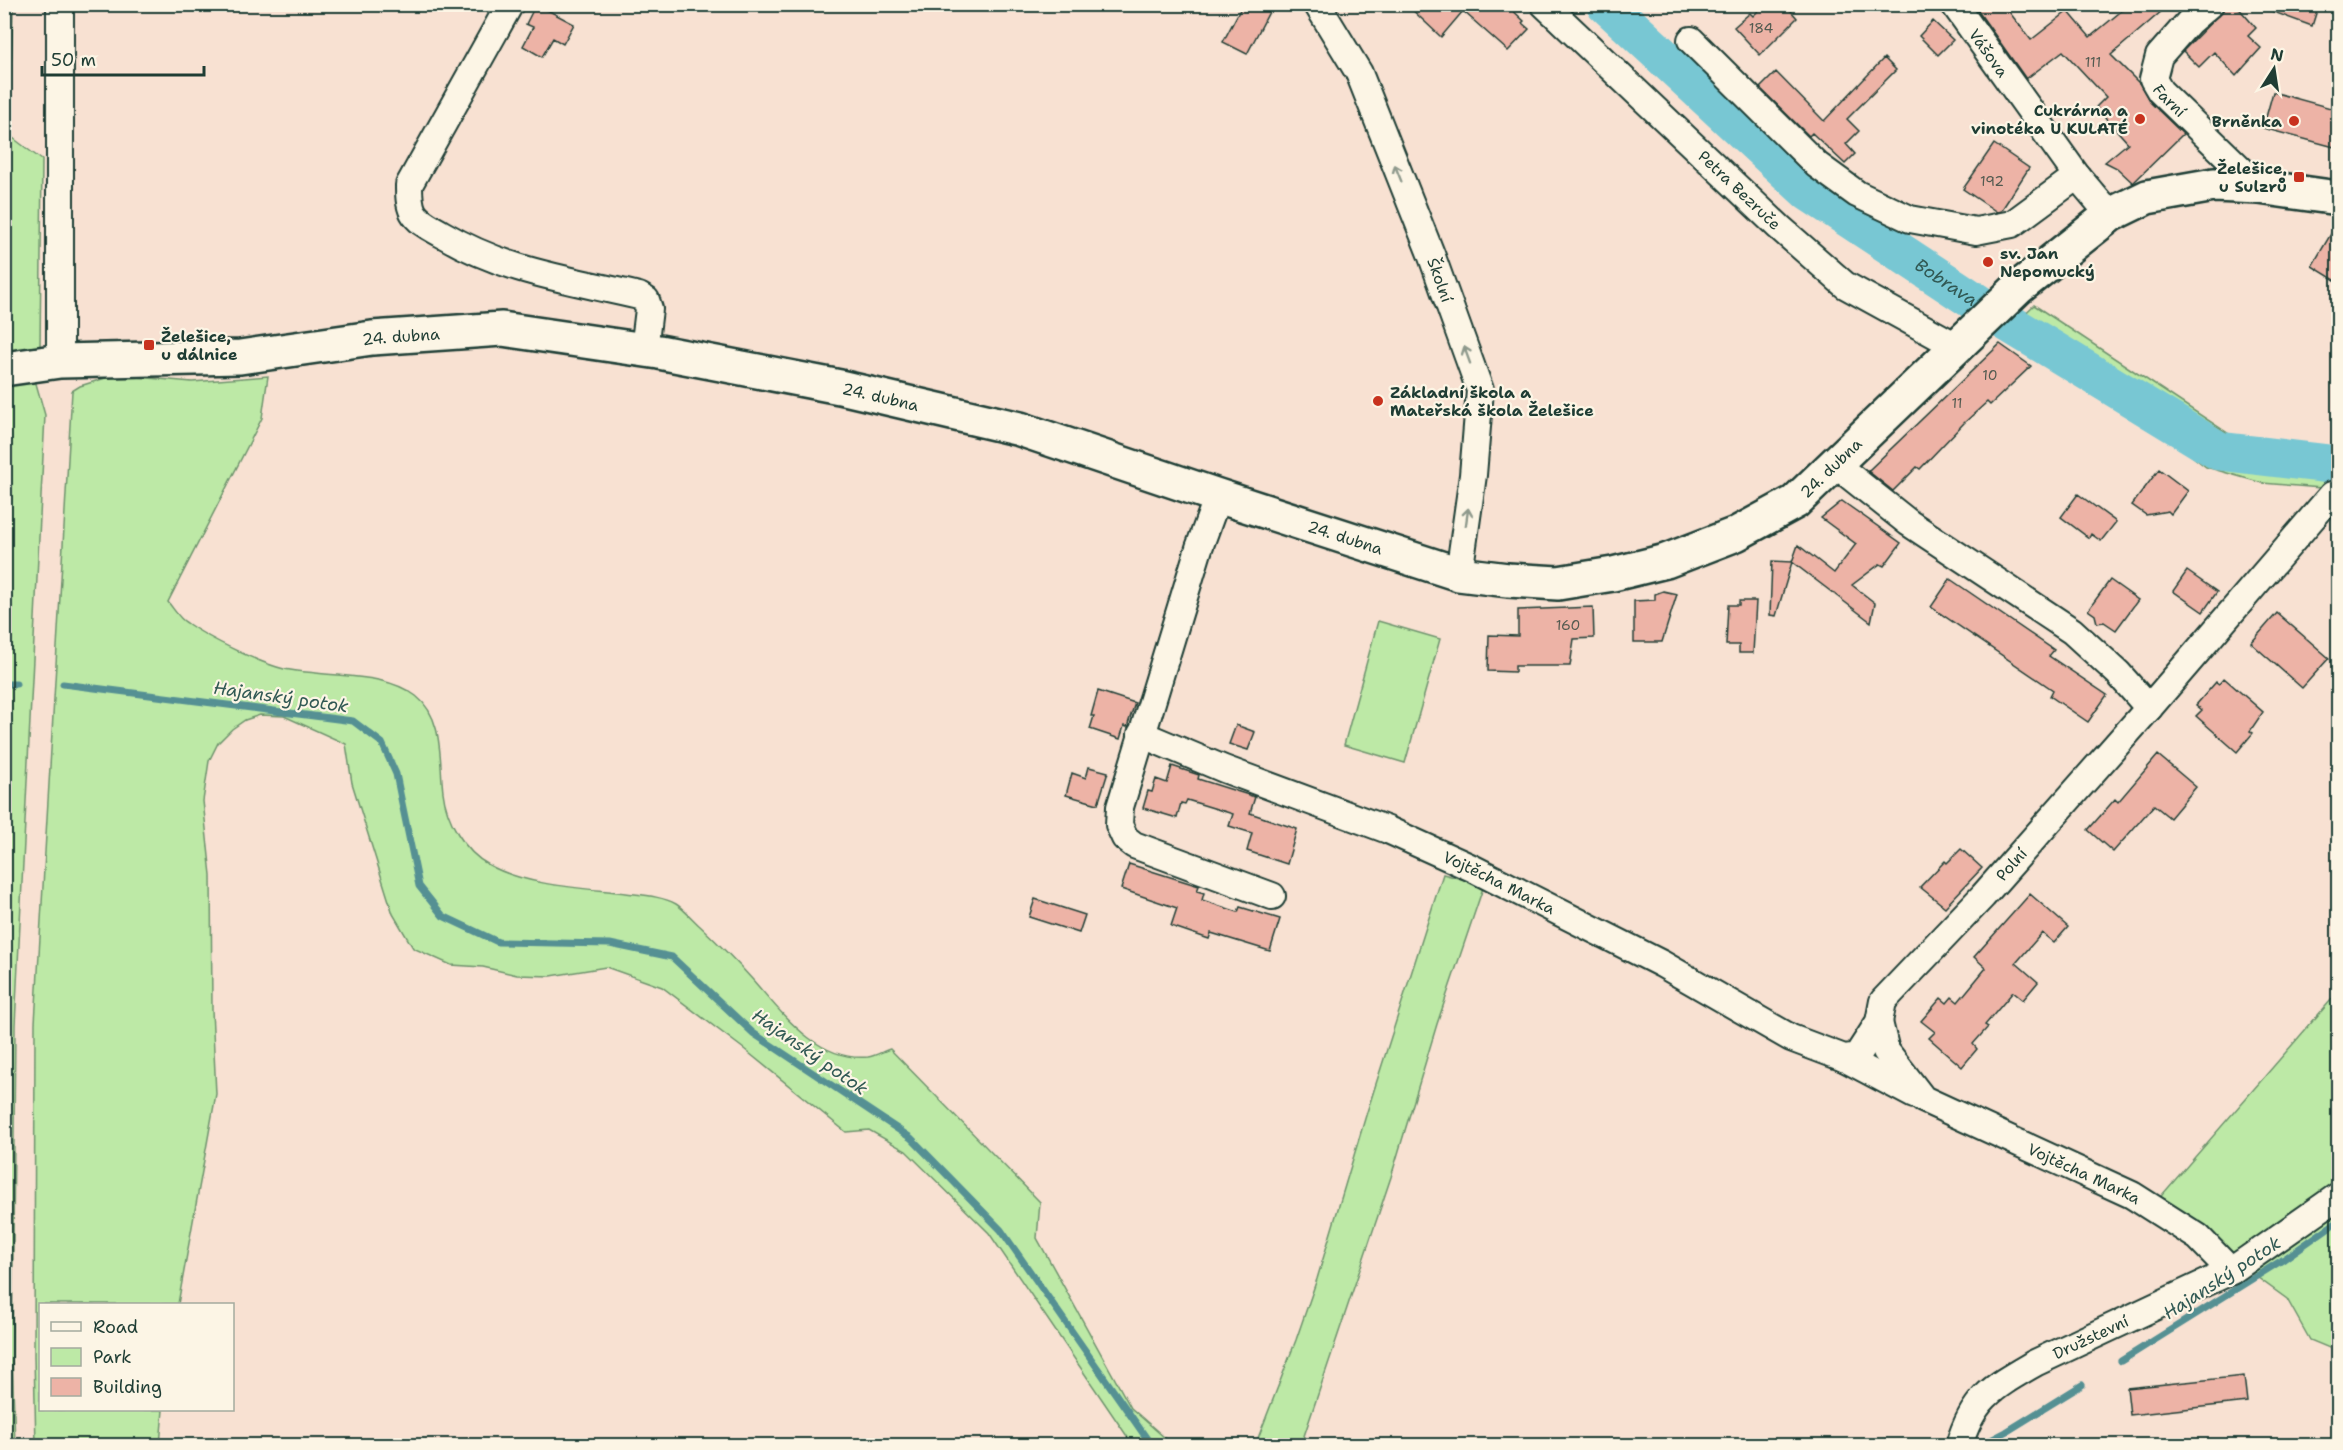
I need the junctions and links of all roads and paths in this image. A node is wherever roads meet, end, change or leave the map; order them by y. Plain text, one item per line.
1 (60, 4) edge
2 (510, 4) edge
3 (1317, 4) edge
4 (1544, 4) edge
5 (1954, 4) edge
6 (2210, 4) edge
7 (1691, 40) dead end
8 (2077, 176) junction
9 (2259, 186) junction
10 (2338, 198) edge
11 (2110, 215) junction
12 (1969, 336) junction
13 (644, 350) junction
14 (60, 361) junction
15 (4, 369) edge
16 (1836, 465) junction
17 (2331, 495) dead end
18 (1218, 496) junction
19 (1459, 574) junction
20 (2149, 708) junction
21 (1141, 734) junction
22 (1272, 896) dead end
23 (1879, 1022) junction
24 (1844, 1058) junction
25 (1923, 1099) junction
26 (2338, 1196) edge
27 (2231, 1271) junction
28 (1959, 1446) edge

1 - 14 street
2 - 13 street
19 -> 3 street, Školní
4 - 12 street, Petra Bezruče
5 - 8 street, Vášova
6 - 9 street, Farní
7 - 8 street
8 - 11 street, Vášova
9 - 10 main road, 24. dubna
9 - 11 main road, 24. dubna
11 - 12 main road, 24. dubna
12 - 16 main road, 24. dubna
13 - 14 main road, 24. dubna
13 - 18 main road, 24. dubna
14 - 15 main road, 24. dubna
16 - 19 main road, 24. dubna
16 - 20 street
17 - 20 street, Polní
18 - 19 main road, 24. dubna
18 - 21 street
20 - 23 street, Polní
21 - 22 street
21 - 24 street, Vojtěcha Marka
23 - 24 street
23 - 25 street, Vojtěcha Marka
24 - 25 street, Vojtěcha Marka
25 - 27 street, Vojtěcha Marka
26 - 27 street, Družstevní
27 - 28 street, Družstevní

